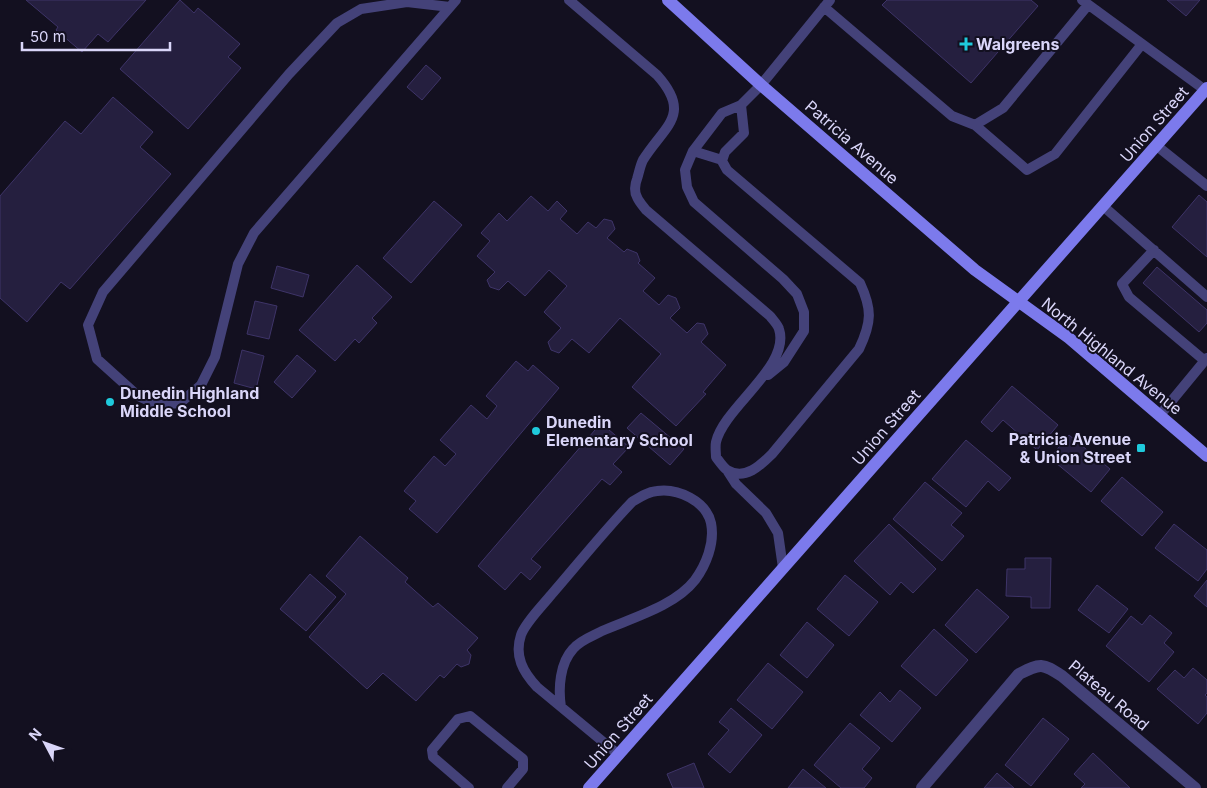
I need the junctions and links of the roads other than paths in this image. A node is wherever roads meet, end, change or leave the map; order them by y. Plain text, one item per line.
1 (569, 0) edge
2 (668, 0) edge
3 (1085, 2) edge
4 (453, 3) edge
5 (827, 4) edge
6 (1142, 44) junction
7 (761, 84) junction
8 (1206, 89) edge
9 (741, 105) junction
10 (975, 125) junction
11 (1157, 146) junction
12 (693, 151) junction
13 (722, 160) junction
14 (1207, 186) edge
15 (1103, 206) junction
16 (1154, 250) junction
17 (1207, 297) edge
18 (1019, 302) junction
19 (1206, 359) edge
20 (761, 380) junction
21 (1160, 415) junction
22 (1207, 456) edge
23 (727, 470) junction
24 (783, 568) junction
25 (561, 707) junction
26 (619, 754) junction
27 (469, 788) edge
28 (507, 788) edge
29 (589, 788) edge
30 (922, 788) edge
31 (1195, 788) edge

1 - 20 lane
2 - 7 street, Patricia Avenue
3 - 6 lane
3 - 10 lane
4 - 4 lane
5 - 7 lane
5 - 10 lane
6 - 8 lane
6 - 10 lane
7 - 9 lane
7 - 18 street, Patricia Avenue
8 - 11 street, Union Street
9 - 12 lane
9 - 13 lane
11 - 14 lane
11 - 15 street, Union Street
12 - 13 lane
12 - 20 lane
13 - 23 lane
15 - 16 lane
15 - 18 street, Union Street
16 - 17 lane
16 - 19 lane
18 - 21 street, North Highland Avenue
18 - 24 street, Union Street
19 - 21 lane
20 - 23 lane
21 - 22 street, North Highland Avenue
23 - 24 lane
24 - 26 street, Union Street
25 - 25 lane
25 - 26 lane
26 - 29 street, Union Street
27 - 28 lane
30 - 31 street, Plateau Road

